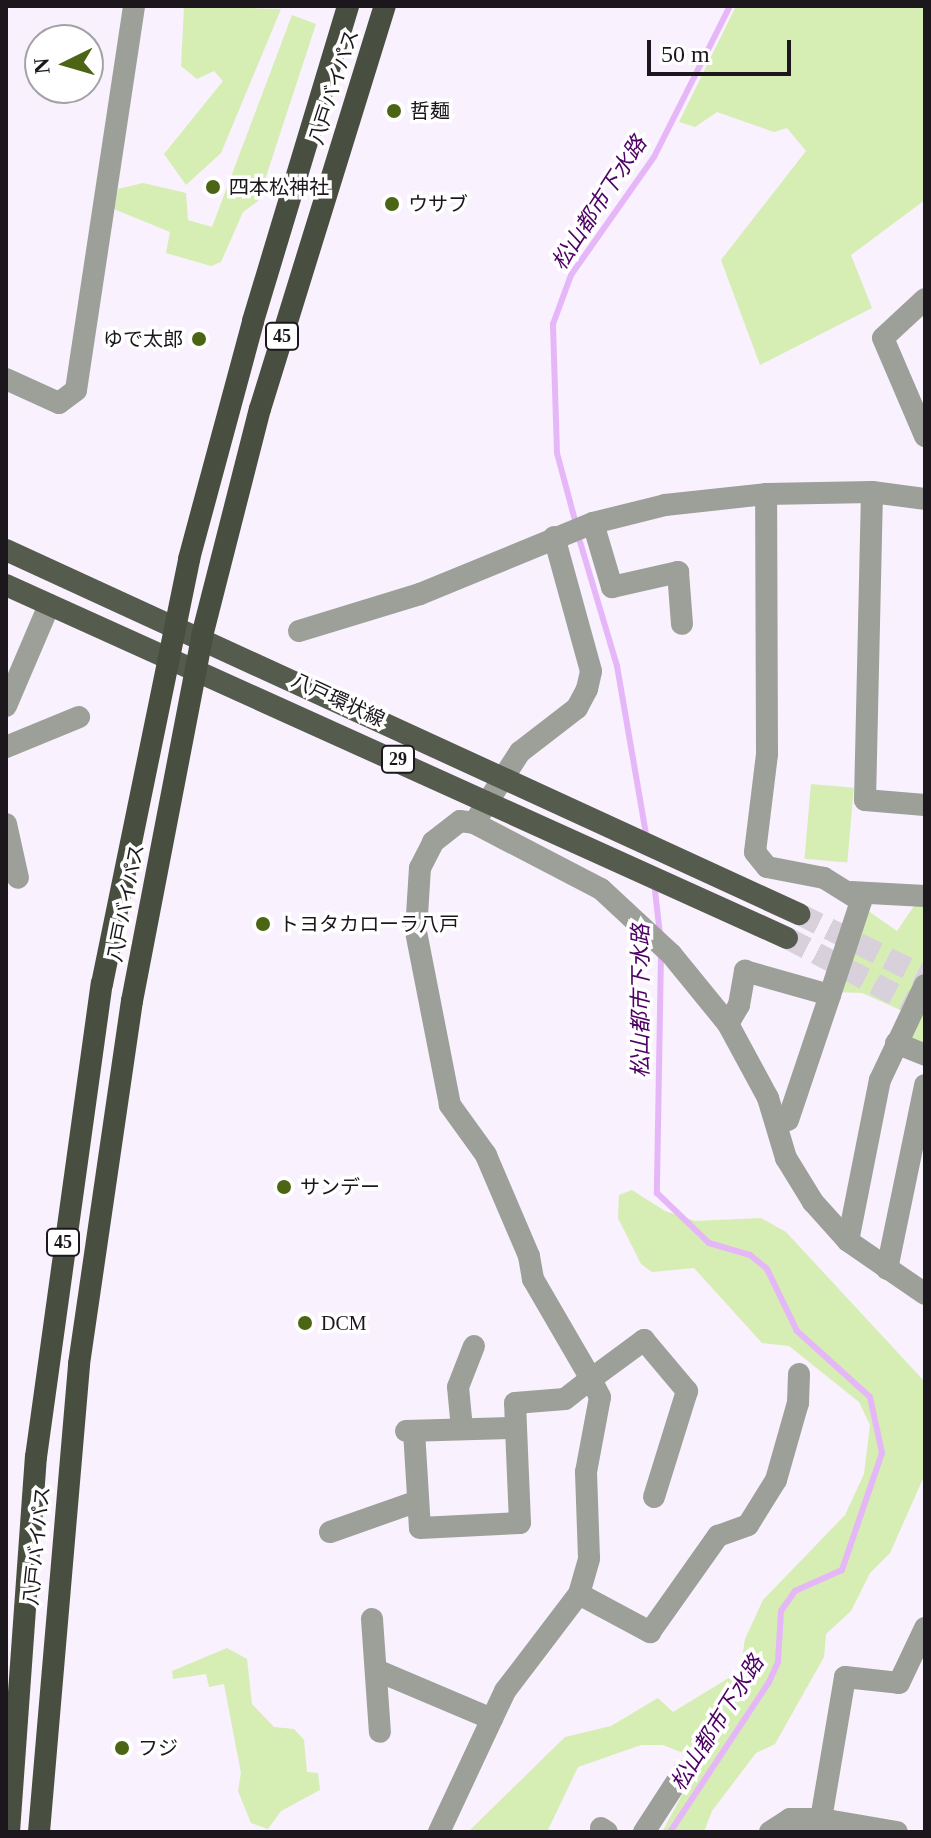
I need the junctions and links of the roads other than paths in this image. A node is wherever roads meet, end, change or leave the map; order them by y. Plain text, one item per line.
1 (134, 6) edge
2 (348, 6) edge
3 (385, 6) edge
4 (925, 299) edge
5 (6, 379) edge
6 (925, 436) edge
7 (872, 492) junction
8 (766, 494) junction
9 (925, 499) edge
10 (593, 523) junction
11 (554, 537) junction
12 (6, 550) edge
13 (6, 585) edge
14 (49, 605) junction
15 (682, 624) dead end
16 (173, 626) junction
17 (299, 631) dead end
18 (202, 636) junction
19 (166, 657) junction
20 (195, 669) junction
21 (6, 706) edge
22 (79, 717) dead end
23 (6, 747) edge
24 (500, 776) junction
25 (486, 800) junction
26 (925, 805) edge
27 (474, 823) junction
28 (6, 824) edge
29 (18, 878) dead end
30 (851, 892) junction
31 (925, 896) edge
32 (799, 914) tunnel mouth
33 (787, 938) tunnel mouth
34 (925, 985) edge
35 (830, 995) junction
36 (728, 1024) junction
37 (896, 1043) junction
38 (925, 1055) edge
39 (925, 1085) edge
40 (788, 1120) dead end
41 (848, 1241) junction
42 (887, 1269) junction
43 (925, 1294) edge
44 (474, 1346) dead end
45 (799, 1374) dead end
46 (591, 1379) junction
47 (516, 1428) junction
48 (462, 1429) junction
49 (654, 1497) dead end
50 (418, 1501) junction
51 (330, 1532) dead end
52 (579, 1594) junction
53 (372, 1619) dead end
54 (925, 1628) edge
55 (376, 1670) junction
56 (492, 1719) junction
57 (380, 1732) dead end
58 (683, 1772) dead end
59 (821, 1819) junction
60 (9, 1832) edge
61 (39, 1832) edge
62 (439, 1832) edge
63 (644, 1832) edge
64 (770, 1832) edge
65 (897, 1832) edge

1 - 5 street
2 - 16 highway, 八戸バイパス / 45
3 - 18 highway, 八戸バイパス / 45
4 - 6 street
7 - 8 street
7 - 9 street
7 - 26 street
8 - 10 street
8 - 30 street
10 - 11 street
10 - 15 street
11 - 17 street
11 - 24 street
12 - 16 main road, 八戸環状線 / 29
13 - 14 main road, 八戸環状線 / 29
14 - 19 main road, 八戸環状線 / 29
14 - 21 street
16 - 18 main road, 八戸環状線 / 29
16 - 19 highway, 八戸バイパス / 45
18 - 20 highway, 八戸バイパス / 45
18 - 24 main road, 八戸環状線 / 29
19 - 20 main road, 八戸環状線 / 29
19 - 60 highway, 八戸バイパス / 45
20 - 25 main road, 八戸環状線 / 29
20 - 61 highway, 八戸バイパス / 45
22 - 23 street
24 - 25 street
24 - 32 main road, 八戸環状線 / 29
25 - 27 street
25 - 33 main road, 八戸環状線 / 29
27 - 36 street
27 - 46 street
28 - 29 street
30 - 31 street
30 - 35 street
34 - 37 street
35 - 36 street
35 - 40 street
36 - 41 street
37 - 38 street
37 - 41 street
39 - 42 street
41 - 42 street
42 - 43 street
44 - 48 street
45 - 52 street
46 - 47 street
46 - 49 street
46 - 52 street
47 - 48 street
47 - 50 street
48 - 50 street
50 - 51 street
52 - 56 street
53 - 55 street
54 - 59 street
55 - 56 street
55 - 57 street
56 - 62 street
58 - 63 street
59 - 64 street
59 - 65 street

